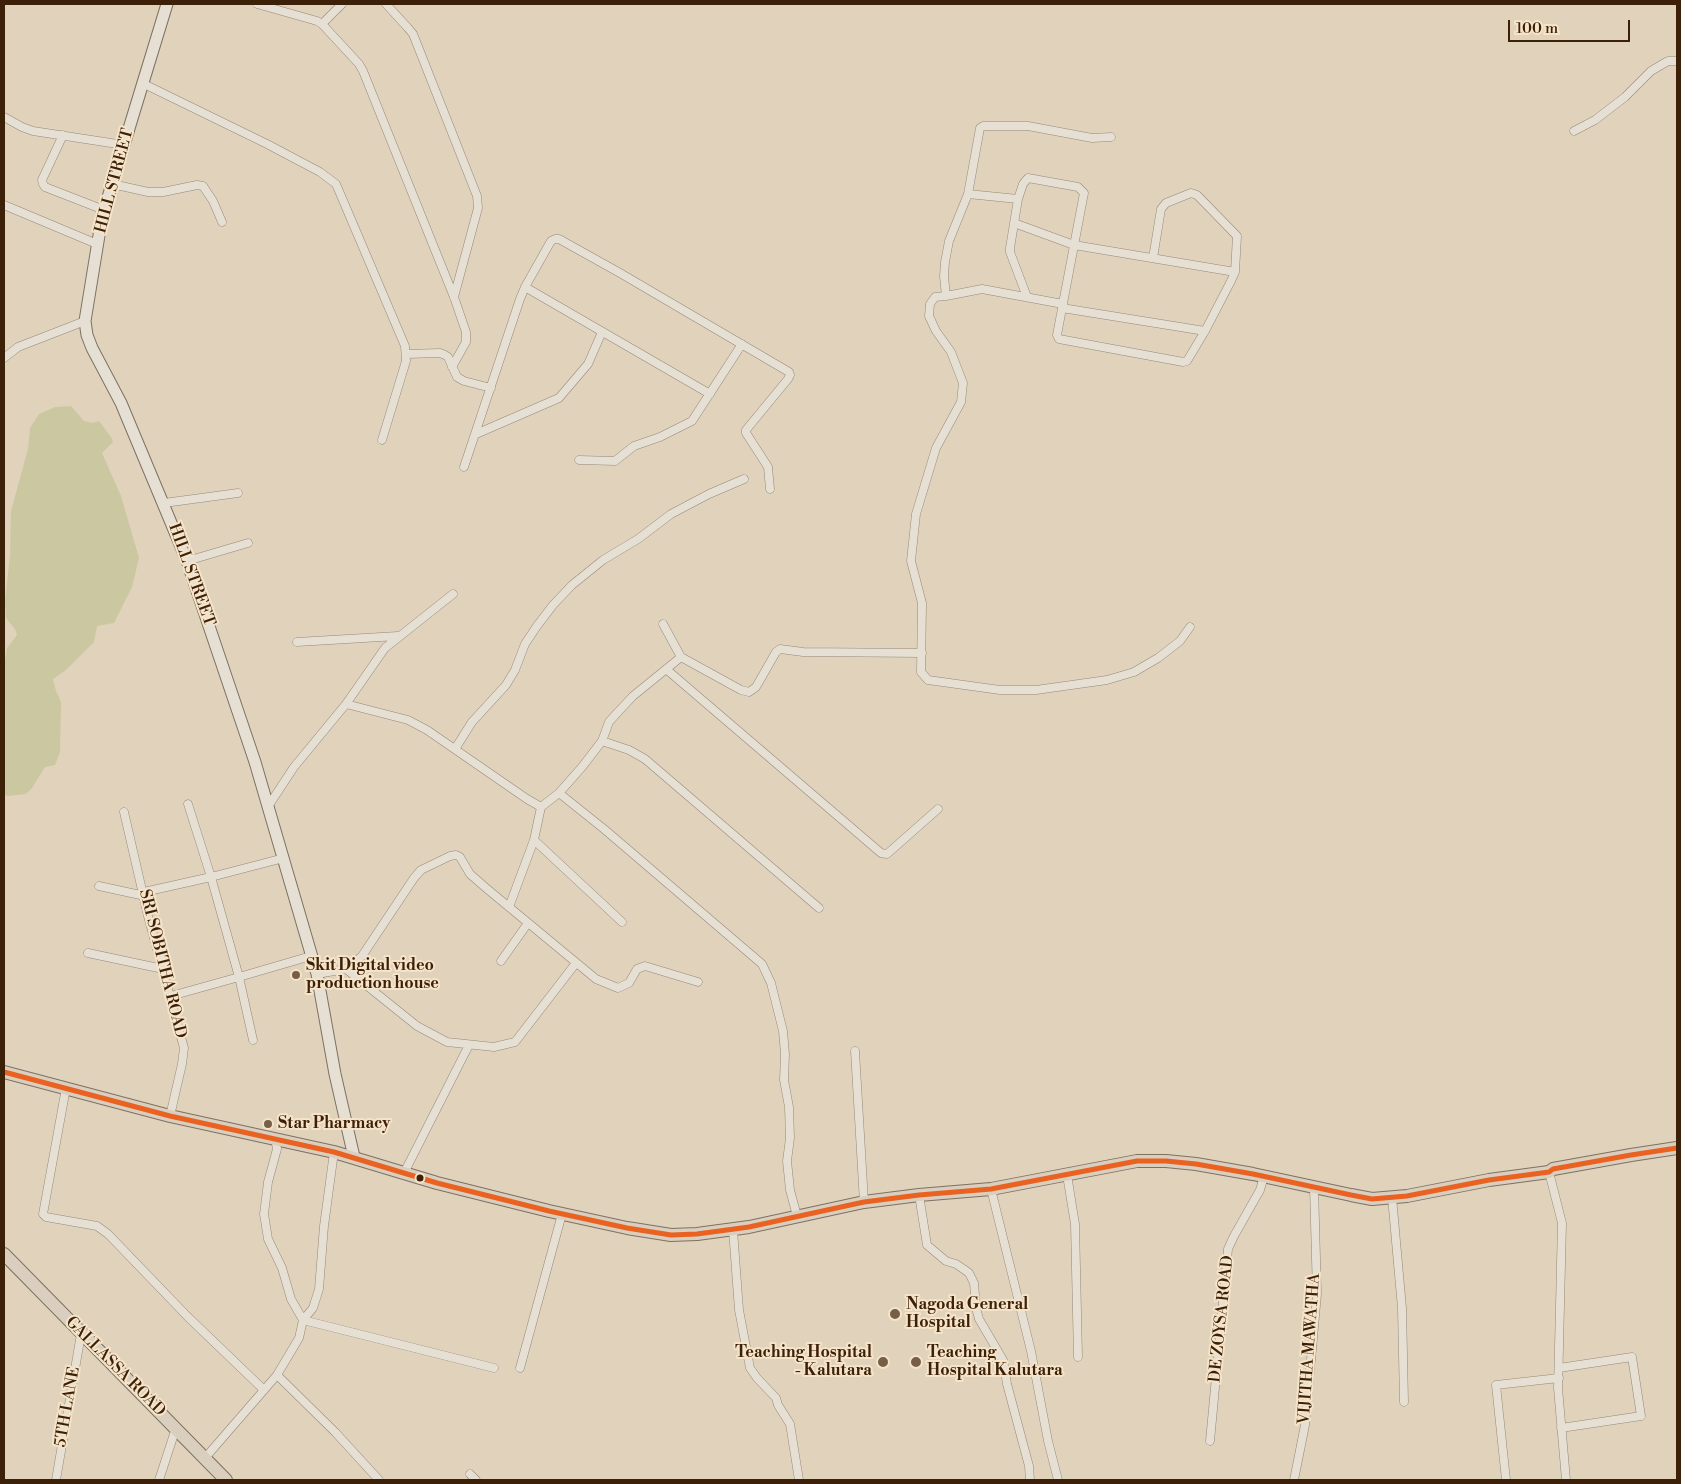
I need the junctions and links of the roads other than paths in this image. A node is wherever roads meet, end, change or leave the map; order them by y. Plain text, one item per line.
1 (166, 4) edge
2 (257, 4) edge
3 (342, 4) edge
4 (386, 4) edge
5 (322, 24) junction
6 (1677, 61) edge
7 (142, 84) junction
8 (4, 117) edge
9 (1574, 130) dead end
10 (63, 135) junction
11 (1111, 137) dead end
12 (124, 145) junction
13 (112, 184) junction
14 (968, 194) junction
15 (1018, 199) junction
16 (4, 205) edge
17 (104, 210) junction
18 (222, 222) dead end
19 (1014, 223) junction
20 (98, 244) junction
21 (1074, 245) junction
22 (1153, 258) junction
23 (1235, 272) junction
24 (525, 287) junction
25 (946, 296) junction
26 (454, 297) junction
27 (1027, 297) junction
28 (1063, 306) junction
29 (84, 321) junction
30 (1205, 331) junction
31 (602, 332) junction
32 (742, 344) junction
33 (406, 354) junction
34 (4, 358) edge
35 (452, 367) junction
36 (490, 388) junction
37 (710, 394) junction
38 (476, 434) junction
39 (382, 440) dead end
40 (579, 460) dead end
41 (464, 467) dead end
42 (744, 479) dead end
43 (770, 489) dead end
44 (238, 492) dead end
45 (164, 503) junction
46 (248, 542) dead end
47 (187, 561) junction
48 (453, 594) dead end
49 (663, 624) dead end
50 (1190, 626) dead end
51 (398, 636) junction
52 (297, 642) dead end
53 (922, 653) junction
54 (681, 657) junction
55 (666, 669) junction
56 (346, 704) junction
57 (602, 740) junction
58 (455, 750) junction
59 (560, 793) junction
60 (188, 804) dead end
61 (269, 805) junction
62 (541, 807) junction
63 (938, 809) dead end
64 (124, 812) dead end
65 (534, 840) junction
66 (284, 858) junction
67 (211, 877) junction
68 (99, 886) dead end
69 (144, 894) junction
70 (509, 907) junction
71 (819, 908) dead end
72 (622, 922) dead end
73 (528, 923) junction
74 (88, 953) dead end
75 (311, 956) junction
76 (501, 962) dead end
77 (576, 963) junction
78 (163, 969) junction
79 (346, 969) junction
80 (316, 974) junction
81 (239, 977) junction
82 (698, 982) dead end
83 (170, 996) junction
84 (253, 1040) dead end
85 (469, 1045) junction
86 (855, 1051) dead end
87 (4, 1072) edge
88 (66, 1088) junction
89 (170, 1116) junction
90 (274, 1138) junction
91 (1677, 1148) edge
92 (334, 1152) junction
93 (354, 1157) junction
94 (1549, 1172) junction
95 (404, 1173) junction
96 (1067, 1175) junction
97 (1264, 1176) junction
98 (1314, 1187) junction
99 (991, 1189) junction
100 (919, 1195) junction
101 (1392, 1197) junction
102 (864, 1202) junction
103 (562, 1214) junction
104 (797, 1216) junction
105 (733, 1230) junction
106 (4, 1254) edge
107 (302, 1320) junction
108 (81, 1334) junction
109 (1078, 1357) dead end
110 (494, 1368) dead end
111 (520, 1368) dead end
112 (1559, 1368) junction
113 (277, 1375) junction
114 (1559, 1378) junction
115 (264, 1390) junction
116 (1404, 1402) dead end
117 (176, 1428) junction
118 (1561, 1428) junction
119 (1210, 1441) dead end
120 (205, 1458) junction
121 (470, 1474) dead end
122 (56, 1480) edge
123 (159, 1480) edge
124 (226, 1480) edge
125 (380, 1480) edge
126 (476, 1480) edge
127 (799, 1480) edge
128 (1030, 1480) edge
129 (1058, 1480) edge
130 (1294, 1480) edge
131 (1506, 1480) edge
132 (1566, 1480) edge

1 - 7 main road, HILL STREET
2 - 5 street
3 - 5 street
4 - 26 street
5 - 26 street
6 - 9 street
7 - 12 main road, HILL STREET
7 - 33 street
8 - 10 street
10 - 12 street
10 - 17 street
11 - 14 street
12 - 13 main road, HILL STREET
13 - 17 main road, HILL STREET
13 - 18 street
14 - 15 street
14 - 25 street
15 - 19 street
15 - 21 street
16 - 20 street
17 - 20 main road, HILL STREET
19 - 21 street
19 - 27 street
20 - 29 main road, HILL STREET
21 - 22 street
21 - 28 street
22 - 23 street
22 - 23 street
23 - 30 street
24 - 31 street
24 - 32 street
24 - 36 street
25 - 27 street
25 - 53 street
26 - 35 street
27 - 28 street
28 - 30 street
28 - 30 street
29 - 34 street
29 - 45 main road, HILL STREET
31 - 37 street
31 - 38 street
32 - 37 street
32 - 43 street
33 - 35 street
33 - 39 street
35 - 36 street
36 - 38 street
37 - 40 street
38 - 41 street
42 - 58 street
44 - 45 street
45 - 47 main road, HILL STREET
46 - 47 street
47 - 61 main road, HILL STREET
48 - 51 street
49 - 54 street
50 - 53 street
51 - 52 street
51 - 56 street
53 - 54 street
54 - 55 street
55 - 57 street
55 - 63 street
56 - 58 street
56 - 61 street
57 - 59 street
57 - 71 street
58 - 62 street
59 - 62 street
59 - 104 street
60 - 67 street
61 - 66 main road, HILL STREET
62 - 65 street
64 - 69 street, SRI SOBITHA ROAD
65 - 70 street
65 - 72 street
66 - 67 street
66 - 75 main road, HILL STREET
67 - 69 street
67 - 81 street
68 - 69 street
69 - 78 street, SRI SOBITHA ROAD
70 - 73 street
70 - 79 street
73 - 76 street
73 - 77 street
74 - 78 street
75 - 80 main road, HILL STREET
75 - 81 street
77 - 82 street
77 - 85 street
78 - 83 street, SRI SOBITHA ROAD
79 - 80 street
79 - 85 street
80 - 93 main road, HILL STREET
81 - 83 street
81 - 84 street
83 - 89 street, SRI SOBITHA ROAD
85 - 95 street
86 - 102 street
87 - 88 main road
88 - 89 main road
88 - 115 street
89 - 90 main road
90 - 92 main road
90 - 107 street
91 - 94 main road
92 - 93 main road
92 - 107 street
93 - 95 main road
94 - 101 main road
94 - 112 street
95 - 103 main road
96 - 97 main road
96 - 99 main road
96 - 109 street
97 - 98 main road
97 - 119 street, DE ZOYSA ROAD
98 - 101 main road
98 - 130 street, VIJITHA MAWATHA
99 - 100 main road
99 - 129 street
100 - 102 main road
100 - 128 street
101 - 116 street
102 - 104 main road
103 - 105 main road
103 - 111 street
104 - 105 main road
105 - 127 street
106 - 108 main road, GALLASSA ROAD
107 - 110 street
107 - 113 street
108 - 117 main road, GALLASSA ROAD
108 - 122 street, 5TH LANE
112 - 114 street
112 - 118 street
113 - 115 street
113 - 125 street
114 - 118 street
114 - 131 street
115 - 120 street
117 - 120 main road, GALLASSA ROAD
117 - 123 street
118 - 132 street
120 - 124 main road, GALLASSA ROAD
121 - 126 street

